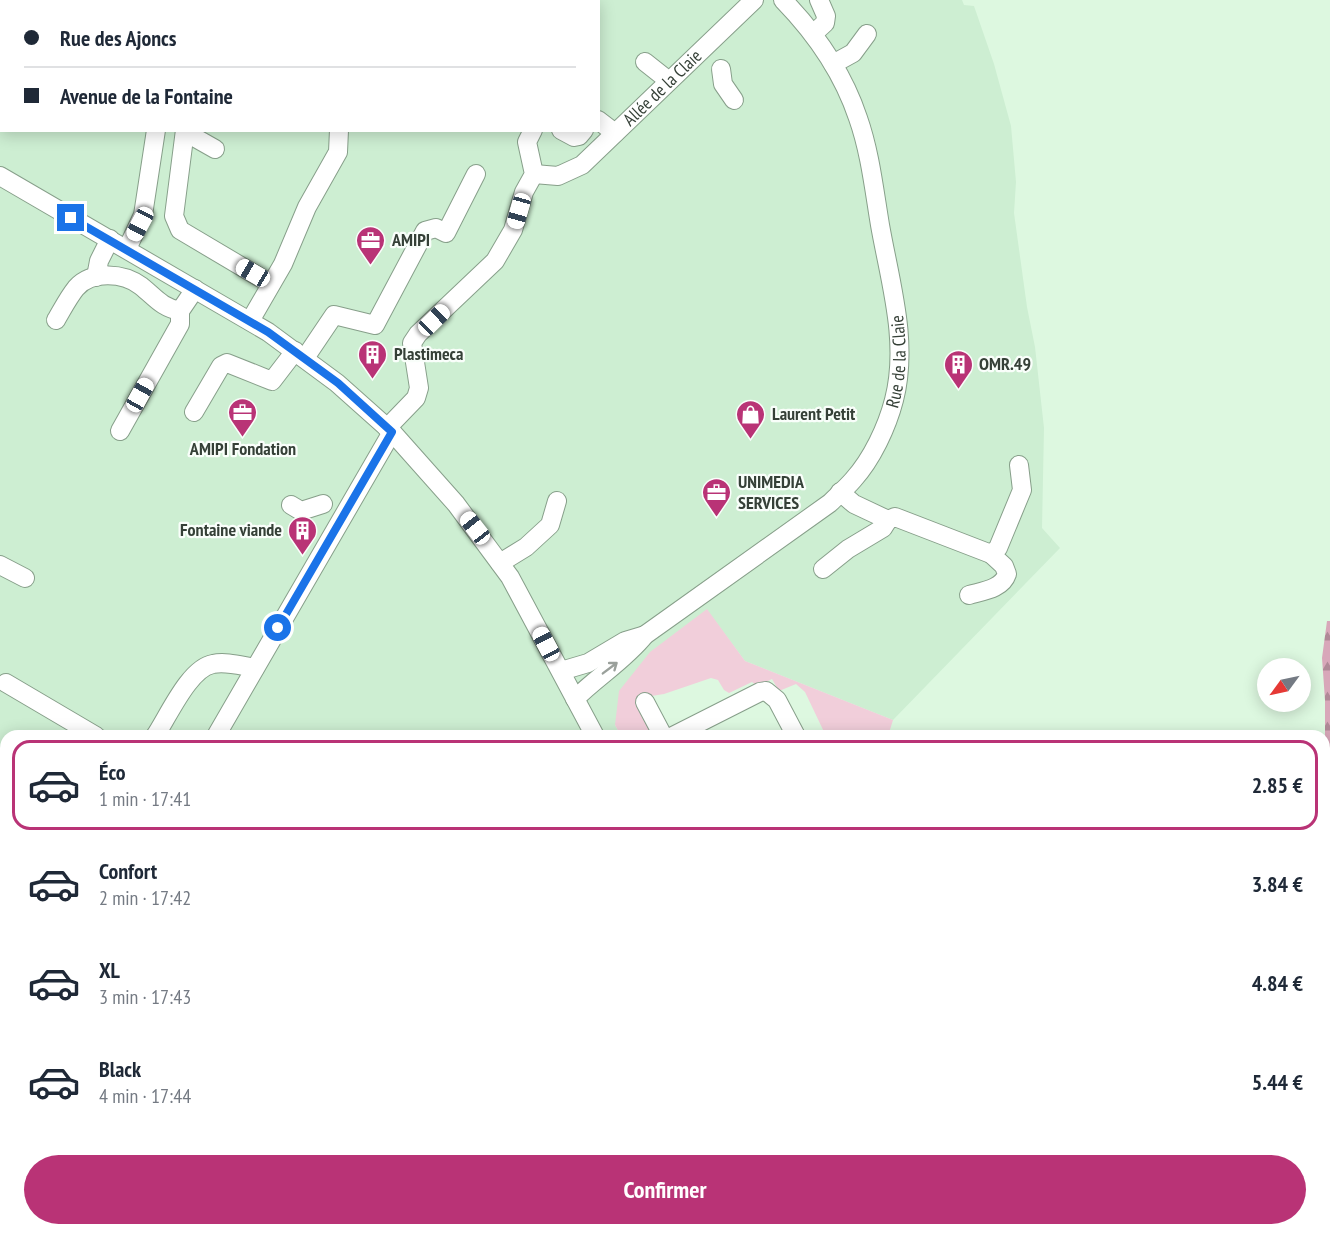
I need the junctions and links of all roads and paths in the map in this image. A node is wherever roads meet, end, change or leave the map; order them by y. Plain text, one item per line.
1 (754, 0) edge
2 (783, 0) edge
3 (819, 0) edge
4 (813, 34) junction
5 (867, 34) dead end
6 (645, 62) dead end
7 (833, 64) junction
8 (721, 69) dead end
9 (669, 81) junction
10 (734, 100) dead end
11 (600, 122) edge
12 (156, 132) edge
13 (185, 132) edge
14 (187, 132) edge
15 (336, 132) edge
16 (532, 132) edge
17 (564, 132) edge
18 (582, 132) edge
19 (615, 133) junction
20 (215, 149) dead end
21 (476, 174) dead end
22 (534, 174) junction
23 (0, 176) edge
24 (110, 240) junction
25 (127, 249) junction
26 (96, 277) junction
27 (271, 284) junction
28 (195, 289) junction
29 (180, 311) junction
30 (56, 320) dead end
31 (250, 321) junction
32 (300, 355) junction
33 (194, 412) dead end
34 (389, 430) junction
35 (120, 431) dead end
36 (1019, 465) dead end
37 (840, 492) junction
38 (557, 501) dead end
39 (291, 505) dead end
40 (343, 516) junction
41 (888, 520) junction
42 (991, 554) junction
43 (500, 563) junction
44 (0, 564) edge
45 (823, 569) dead end
46 (24, 578) dead end
47 (969, 595) dead end
48 (645, 635) junction
49 (255, 668) junction
50 (561, 671) junction
51 (6, 683) dead end
52 (574, 699) junction
53 (645, 702) dead end
54 (86, 730) edge
55 (159, 730) edge
56 (219, 730) edge
57 (592, 730) edge
58 (660, 730) edge
59 (698, 730) edge
60 (793, 730) edge

1 - 9 street, Allée de la Claie
2 - 4 street, Rue de la Claie
3 - 4 street
4 - 7 street, Rue de la Claie
5 - 7 street
6 - 9 street
7 - 37 street, Rue de la Claie
8 - 10 street
9 - 19 street, Allée de la Claie
11 - 19 street
12 - 25 street
13 - 27 street
14 - 20 street
15 - 27 street
16 - 22 street
17 - 18 street
19 - 22 street, Allée de la Claie
21 - 32 street
22 - 34 street
23 - 24 street
24 - 25 street
24 - 26 street
25 - 28 street
26 - 29 street
26 - 30 street
27 - 31 street
28 - 29 street
28 - 31 street
29 - 35 street
31 - 32 street
32 - 33 street
32 - 34 street
34 - 40 street
34 - 43 street
36 - 42 street
37 - 41 street
37 - 48 street, Rue de la Claie
38 - 43 street
39 - 40 street
40 - 49 street
41 - 42 street
41 - 45 street
42 - 47 street
43 - 50 street
44 - 46 street
48 - 50 street, Rue de la Claie
52 -> 48 street, Rue de la Claie
49 - 55 street
49 - 56 street
50 - 52 street
51 - 54 street
52 - 57 street
53 - 58 street
59 - 60 street

